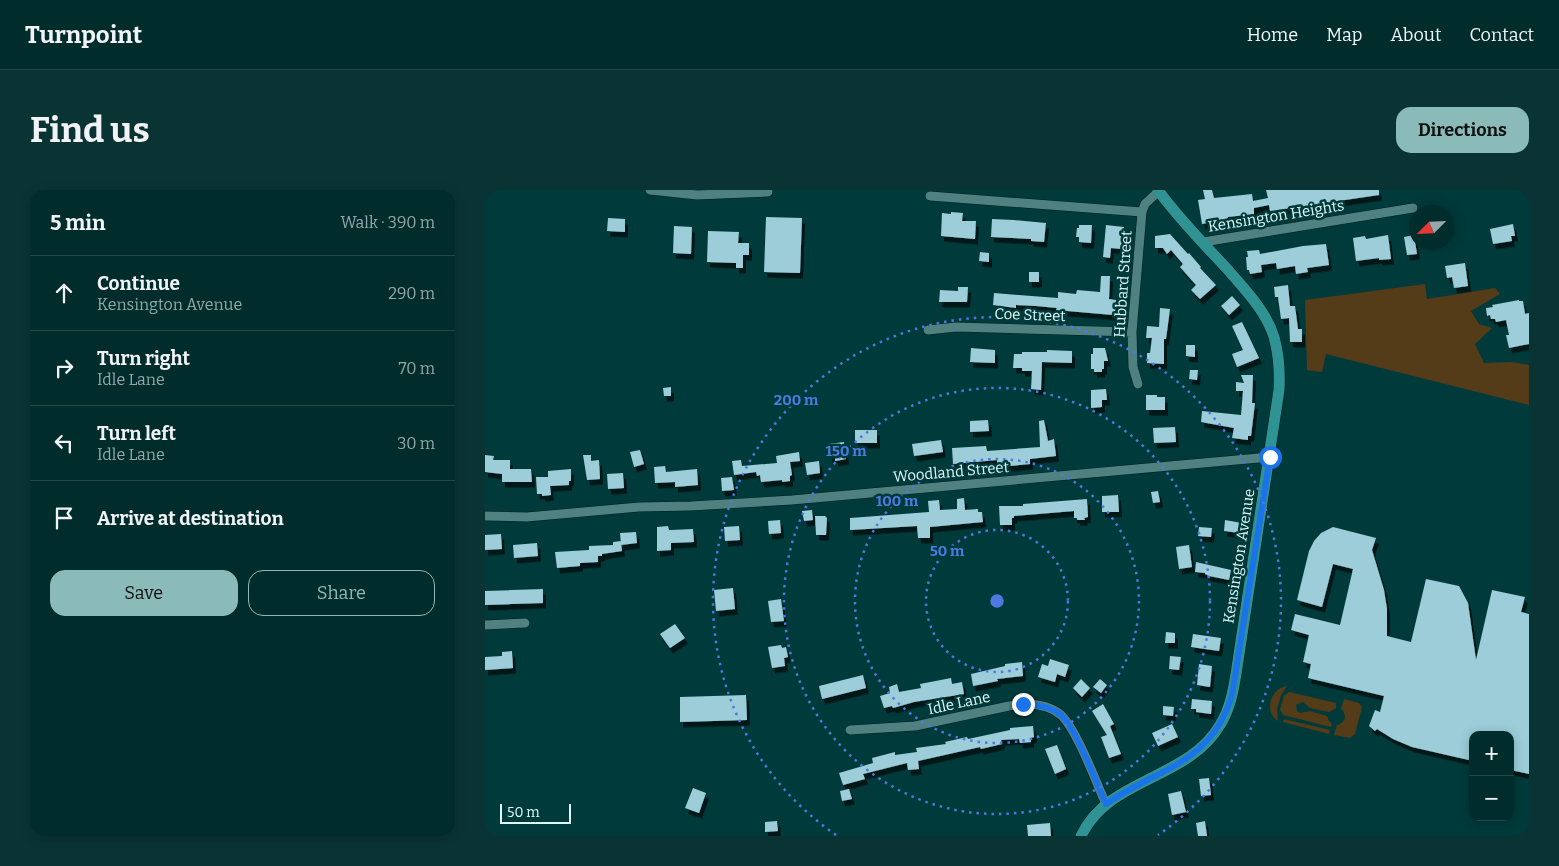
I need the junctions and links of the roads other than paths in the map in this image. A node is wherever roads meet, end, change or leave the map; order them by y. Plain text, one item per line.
1 (650, 190) edge
2 (1159, 191) edge
3 (768, 192) dead end
4 (930, 196) dead end
5 (1409, 209) edge
6 (1142, 212) junction
7 (1203, 242) junction
8 (928, 330) dead end
9 (1133, 332) junction
10 (1137, 384) dead end
11 (1270, 457) junction
12 (485, 516) edge
13 (525, 623) dead end
14 (485, 625) edge
15 (849, 730) dead end
16 (1106, 804) junction
17 (1081, 836) edge

1 - 3 street
2 - 6 street, Hubbard Street
2 - 7 main road, Kensington Avenue
4 - 6 street
5 - 7 street, Kensington Heights
6 - 9 street, Hubbard Street
7 - 11 main road, Kensington Avenue
8 - 9 street, Coe Street
9 - 10 street, Hubbard Street
11 - 12 street, Woodland Street
11 - 16 main road, Kensington Avenue
13 - 14 street
15 - 16 street, Idle Lane
16 - 17 main road, Kensington Avenue

